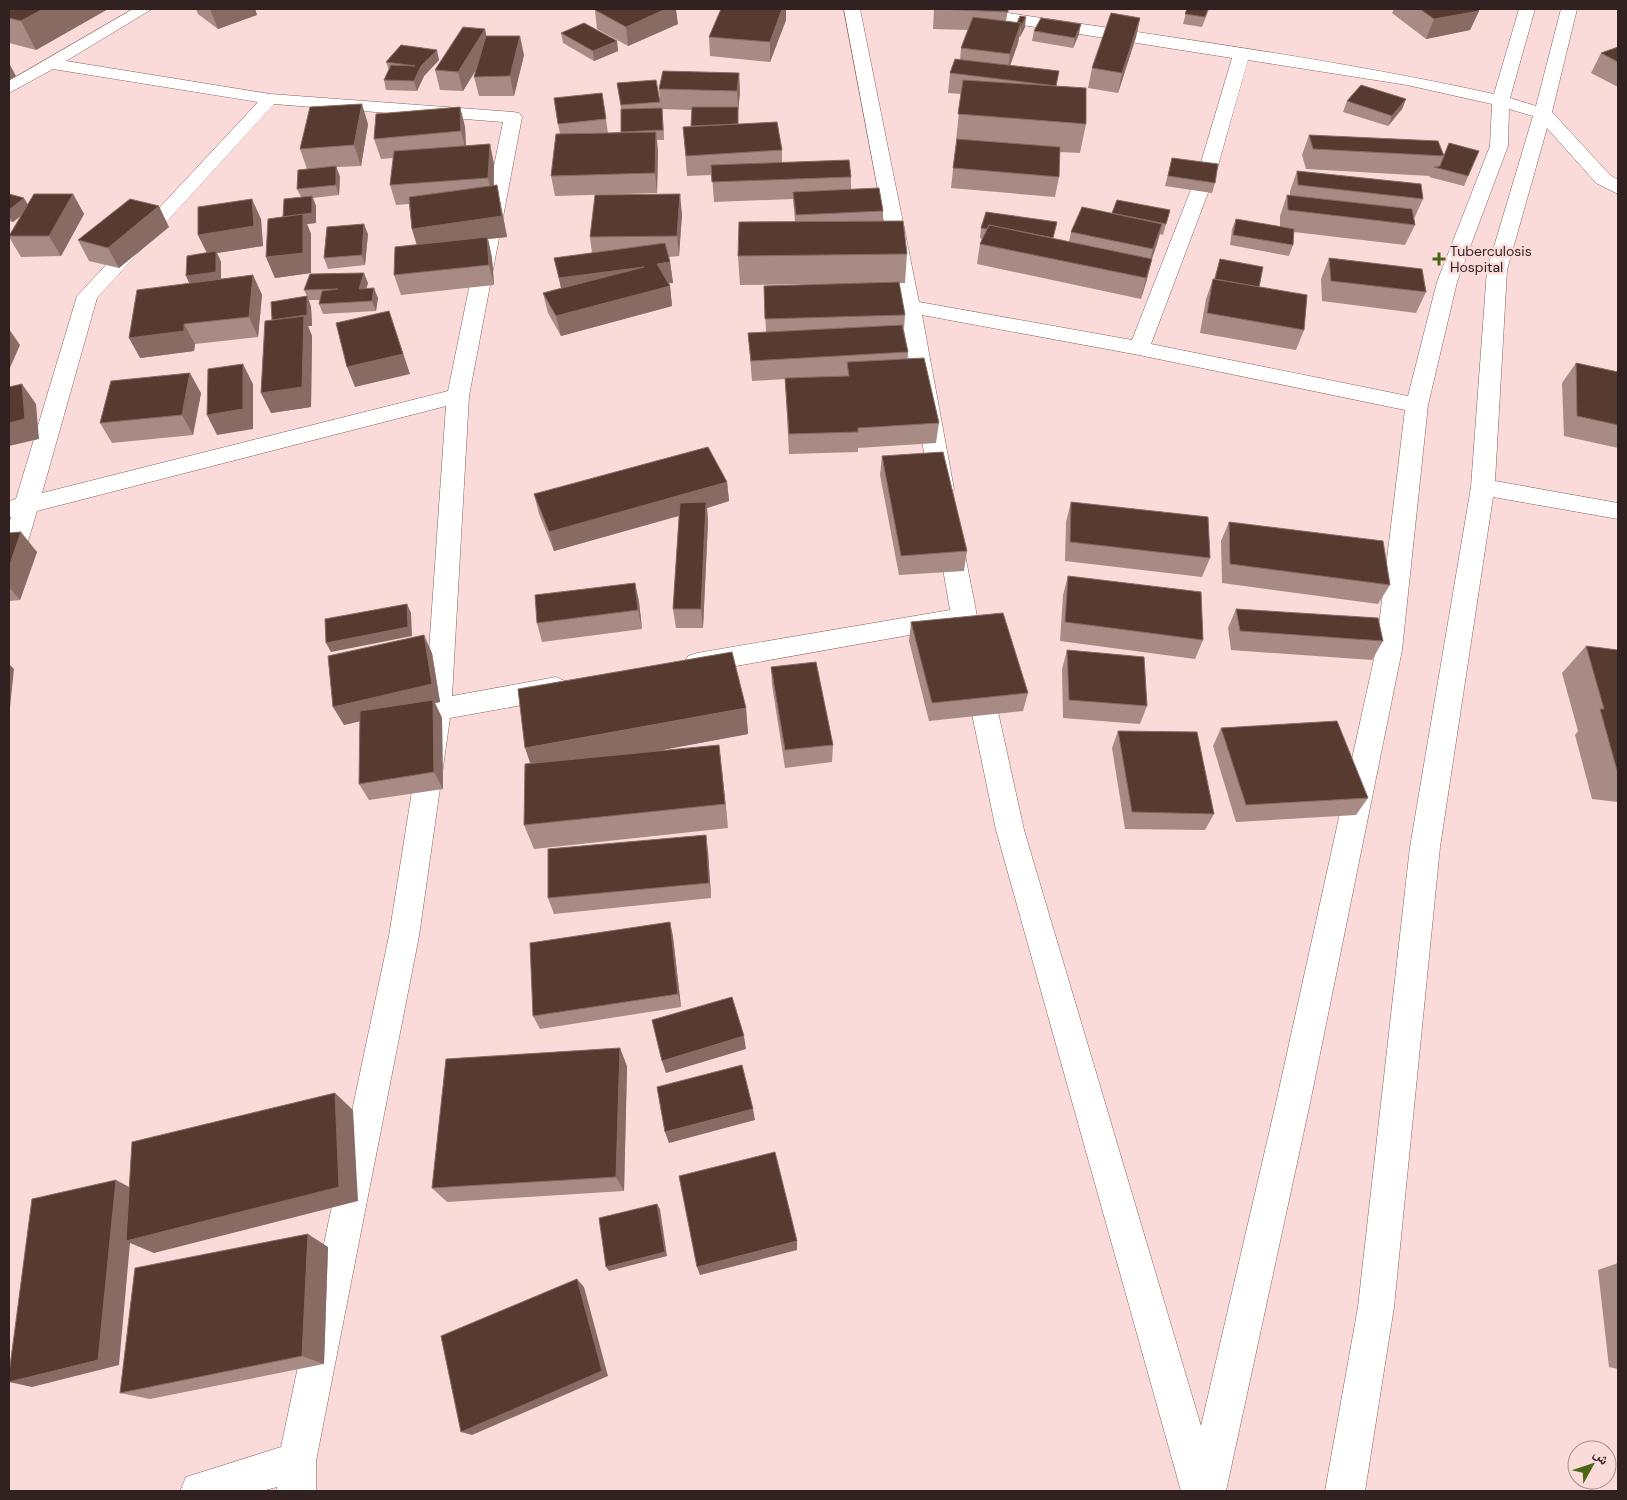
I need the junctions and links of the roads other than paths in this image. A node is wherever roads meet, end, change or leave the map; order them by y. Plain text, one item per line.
1 (144, 9) edge
2 (852, 9) edge
3 (952, 9) edge
4 (1527, 9) edge
5 (1569, 9) edge
6 (1242, 53) junction
7 (52, 64) junction
8 (9, 88) edge
9 (270, 99) junction
10 (1501, 102) junction
11 (1543, 113) junction
12 (1618, 188) edge
13 (910, 307) junction
14 (1139, 348) junction
15 (458, 396) junction
16 (1417, 404) junction
17 (1483, 487) junction
18 (17, 507) edge
19 (1618, 511) edge
20 (9, 565) edge
21 (964, 616) junction
22 (672, 668) edge
23 (584, 683) edge
24 (438, 709) junction
25 (297, 1476) edge
26 (200, 1491) edge
27 (1202, 1491) edge
28 (1206, 1491) edge
29 (1345, 1491) edge

1 - 7 street
2 - 13 street
3 - 6 street
4 - 10 street
5 - 11 street
6 - 10 street
6 - 14 street
7 - 8 street
7 - 9 street
9 - 15 street
9 - 18 street
10 - 11 street
10 - 16 street
11 - 12 street
11 - 17 street
13 - 14 street
13 - 21 street
14 - 16 street
15 - 18 street
15 - 24 street
16 - 28 street
17 - 19 street
17 - 29 street
18 - 20 street
21 - 22 street
21 - 27 street
23 - 24 street
24 - 25 street
25 - 26 street

